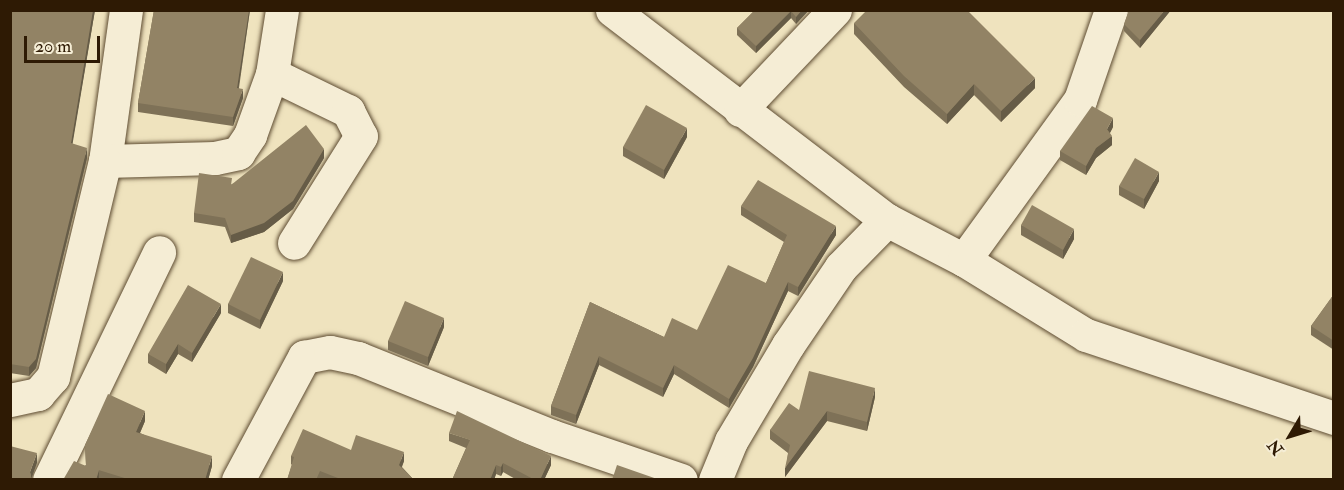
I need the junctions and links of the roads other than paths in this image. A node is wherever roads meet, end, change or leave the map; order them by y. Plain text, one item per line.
1 (126, 10) edge
2 (282, 10) edge
3 (612, 10) edge
4 (835, 10) edge
5 (1111, 10) edge
6 (272, 74) junction
7 (740, 110) junction
8 (105, 161) junction
9 (887, 220) junction
10 (294, 243) dead end
11 (159, 252) dead end
12 (964, 260) junction
13 (10, 400) edge
14 (1334, 418) edge
15 (49, 480) edge
16 (238, 480) edge
17 (681, 480) edge
18 (716, 480) edge

1 - 8 street
2 - 6 street
3 - 7 street
4 - 7 street
5 - 12 street
6 - 8 street
6 - 10 street
7 - 9 street
8 - 13 street
9 - 12 street
9 - 18 street
11 - 15 street
12 - 14 street
16 - 17 street

